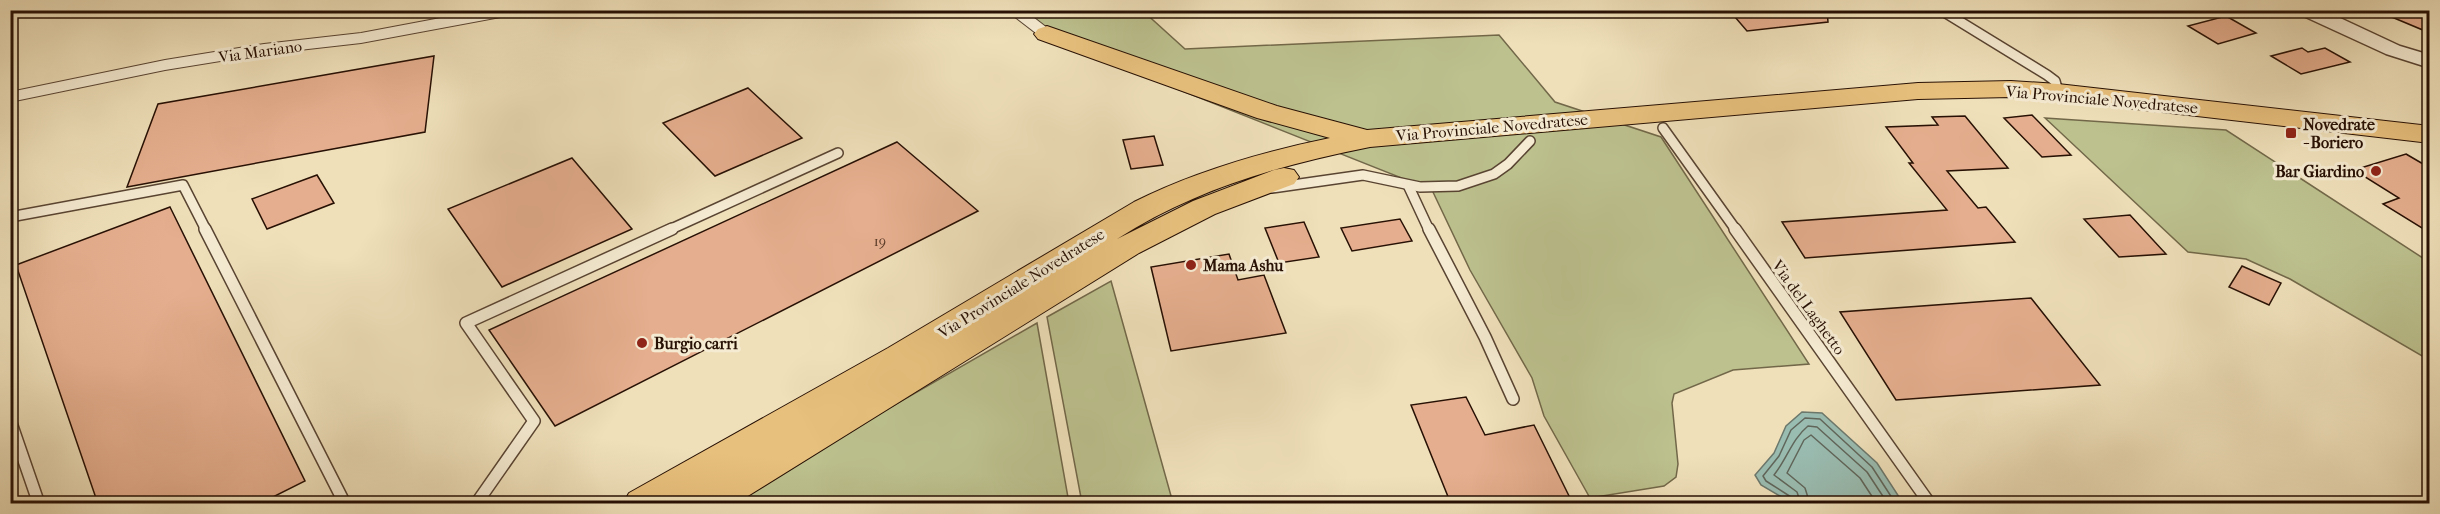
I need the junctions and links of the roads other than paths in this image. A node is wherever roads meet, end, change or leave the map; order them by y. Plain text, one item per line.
1 (511, 10) edge
2 (1013, 10) edge
3 (1941, 10) edge
4 (2307, 10) edge
5 (1047, 34) joint
6 (2430, 63) edge
7 (2058, 92) junction
8 (10, 97) edge
9 (1663, 128) junction
10 (2430, 135) edge
11 (1370, 138) junction
12 (1530, 141) junction
13 (2430, 148) edge
14 (838, 153) dead end
15 (1257, 185) junction
16 (1408, 185) junction
17 (10, 217) edge
18 (1513, 399) dead end
19 (10, 420) edge
20 (39, 504) edge
21 (345, 504) edge
22 (476, 504) edge
23 (642, 504) edge
24 (703, 504) edge
25 (1930, 504) edge

1 - 8 street, Via Mariano
2 - 5 street
3 - 7 lane
4 - 6 street
5 - 11 main road
7 - 10 main road, Via Provinciale Novedratese
7 - 11 main road, Via Provinciale Novedratese
9 - 12 main road, Via Provinciale Novedratese
9 - 13 main road, Via Provinciale Novedratese
9 - 25 lane, Via del Laghetto
11 - 23 main road, Via Provinciale Novedratese
12 - 15 main road, Via Provinciale Novedratese
12 - 16 lane, Via Provinciale Novedratese
14 - 22 lane
15 - 16 lane, Via Provinciale Novedratese
15 - 24 main road, Via Provinciale Novedratese
16 - 18 lane
17 - 21 lane
19 - 20 lane

